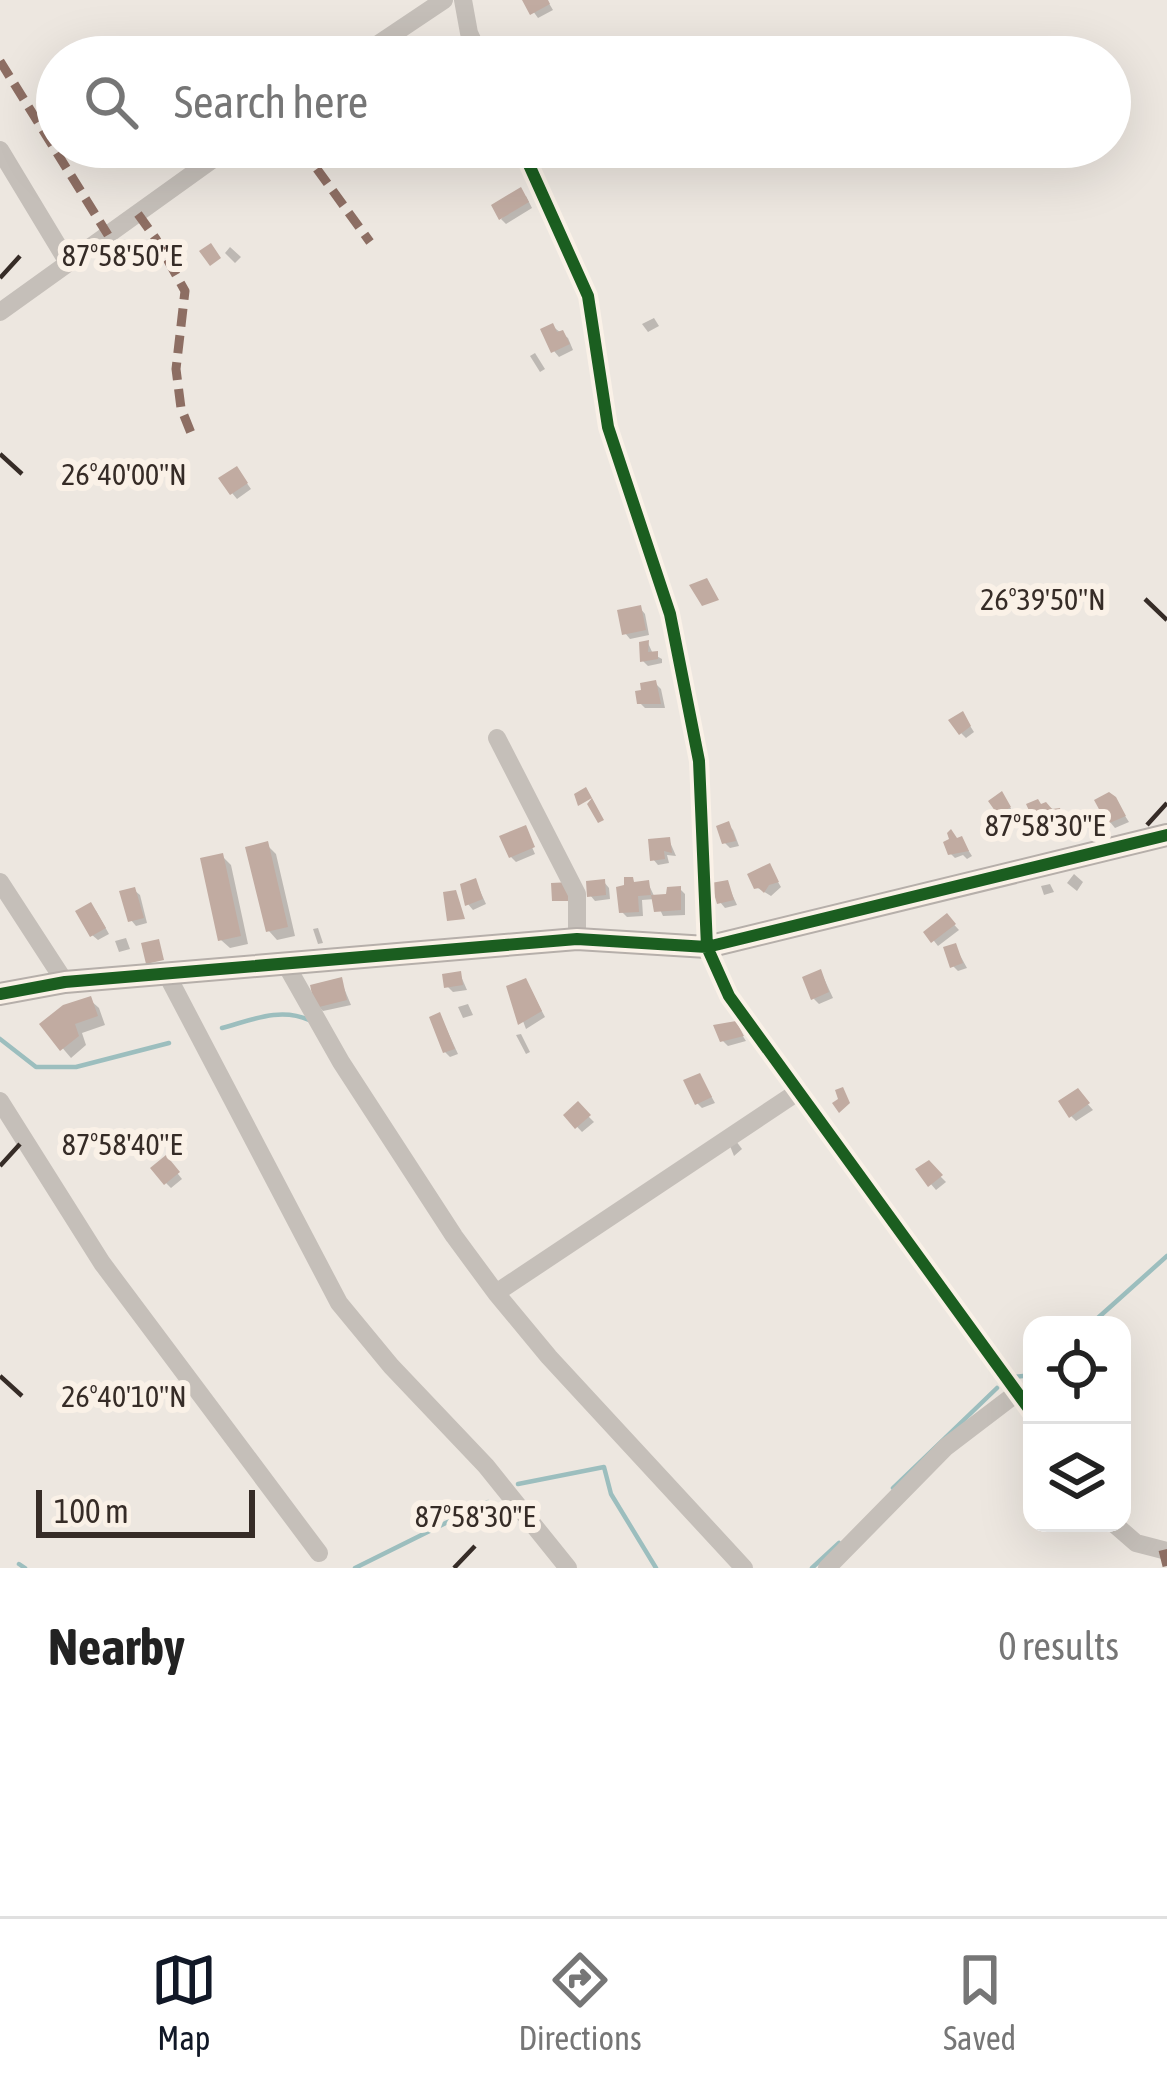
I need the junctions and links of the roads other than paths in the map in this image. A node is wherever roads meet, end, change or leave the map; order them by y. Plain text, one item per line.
1 (444, 0) edge
2 (464, 0) edge
3 (390, 36) edge
4 (470, 36) edge
5 (0, 150) edge
6 (200, 168) edge
7 (530, 168) edge
8 (67, 262) junction
9 (0, 312) edge
10 (497, 738) dead end
11 (1167, 835) edge
12 (0, 882) edge
13 (577, 938) junction
14 (707, 947) junction
15 (285, 963) junction
16 (166, 973) junction
17 (64, 982) junction
18 (0, 994) edge
19 (799, 1091) junction
20 (0, 1101) edge
21 (496, 1293) junction
22 (1017, 1393) junction
23 (1023, 1401) edge
24 (1123, 1532) edge
25 (1167, 1551) edge
26 (319, 1553) dead end
27 (568, 1568) edge
28 (744, 1568) edge
29 (827, 1568) edge

1 - 3 street
2 - 4 street
5 - 8 street
6 - 8 street
7 - 14 street
8 - 9 street
10 - 13 street
11 - 14 street
12 - 17 street
13 - 14 street
13 - 15 street
14 - 19 street
15 - 16 street
15 - 21 street
16 - 17 street
16 - 27 street
17 - 18 street
19 - 21 street
19 - 22 street
20 - 26 street
21 - 28 street
22 - 23 street
22 - 29 street
24 - 25 street

